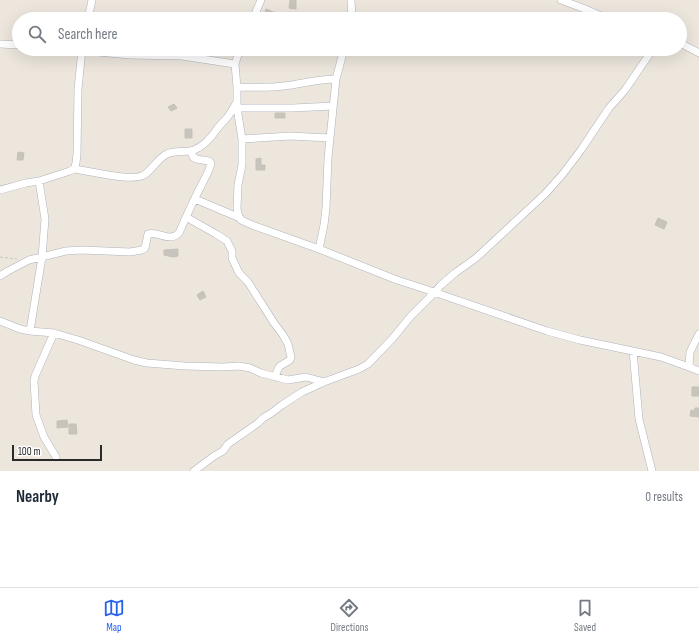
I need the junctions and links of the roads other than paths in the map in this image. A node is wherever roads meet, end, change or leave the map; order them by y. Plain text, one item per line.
1 (92, 0) edge
2 (261, 0) edge
3 (351, 0) edge
4 (561, 0) edge
5 (89, 12) edge
6 (256, 12) edge
7 (352, 12) edge
8 (592, 12) edge
9 (0, 44) edge
10 (12, 45) edge
11 (687, 47) edge
12 (699, 53) edge
13 (81, 56) edge
14 (182, 56) edge
15 (238, 56) edge
16 (342, 56) edge
17 (648, 56) edge
18 (235, 64) junction
19 (336, 80) junction
20 (237, 87) junction
21 (237, 105) junction
22 (333, 106) junction
23 (330, 138) junction
24 (242, 139) junction
25 (191, 151) junction
26 (74, 169) junction
27 (39, 181) junction
28 (0, 190) edge
29 (195, 199) junction
30 (186, 217) junction
31 (240, 218) junction
32 (319, 249) junction
33 (42, 257) junction
34 (0, 276) edge
35 (434, 292) junction
36 (0, 321) edge
37 (30, 331) junction
38 (54, 333) junction
39 (699, 334) edge
40 (633, 351) junction
41 (689, 367) junction
42 (699, 371) edge
43 (276, 377) junction
44 (324, 382) junction
45 (56, 457) dead end
46 (194, 471) edge
47 (652, 471) edge

1 - 5 street
2 - 6 street
3 - 7 street
4 - 8 street
9 - 10 street
11 - 12 street
13 - 26 street
14 - 18 street
15 - 18 street
16 - 19 street
17 - 35 street
18 - 20 street
19 - 20 street
19 - 22 street
20 - 21 street
21 - 22 street
21 - 24 street
21 - 25 street
22 - 23 street
23 - 24 street
23 - 32 street
24 - 31 street
25 - 26 street
25 - 29 street
26 - 27 street
27 - 28 street
27 - 33 street
29 - 30 street
29 - 31 street
30 - 33 street
30 - 43 street
31 - 32 street
32 - 35 street
33 - 34 street
33 - 37 street
35 - 40 street
35 - 44 street
36 - 37 street
37 - 38 street
38 - 43 street
38 - 45 street
39 - 41 street
40 - 41 street
40 - 47 street
41 - 42 street
43 - 44 street
44 - 46 street

